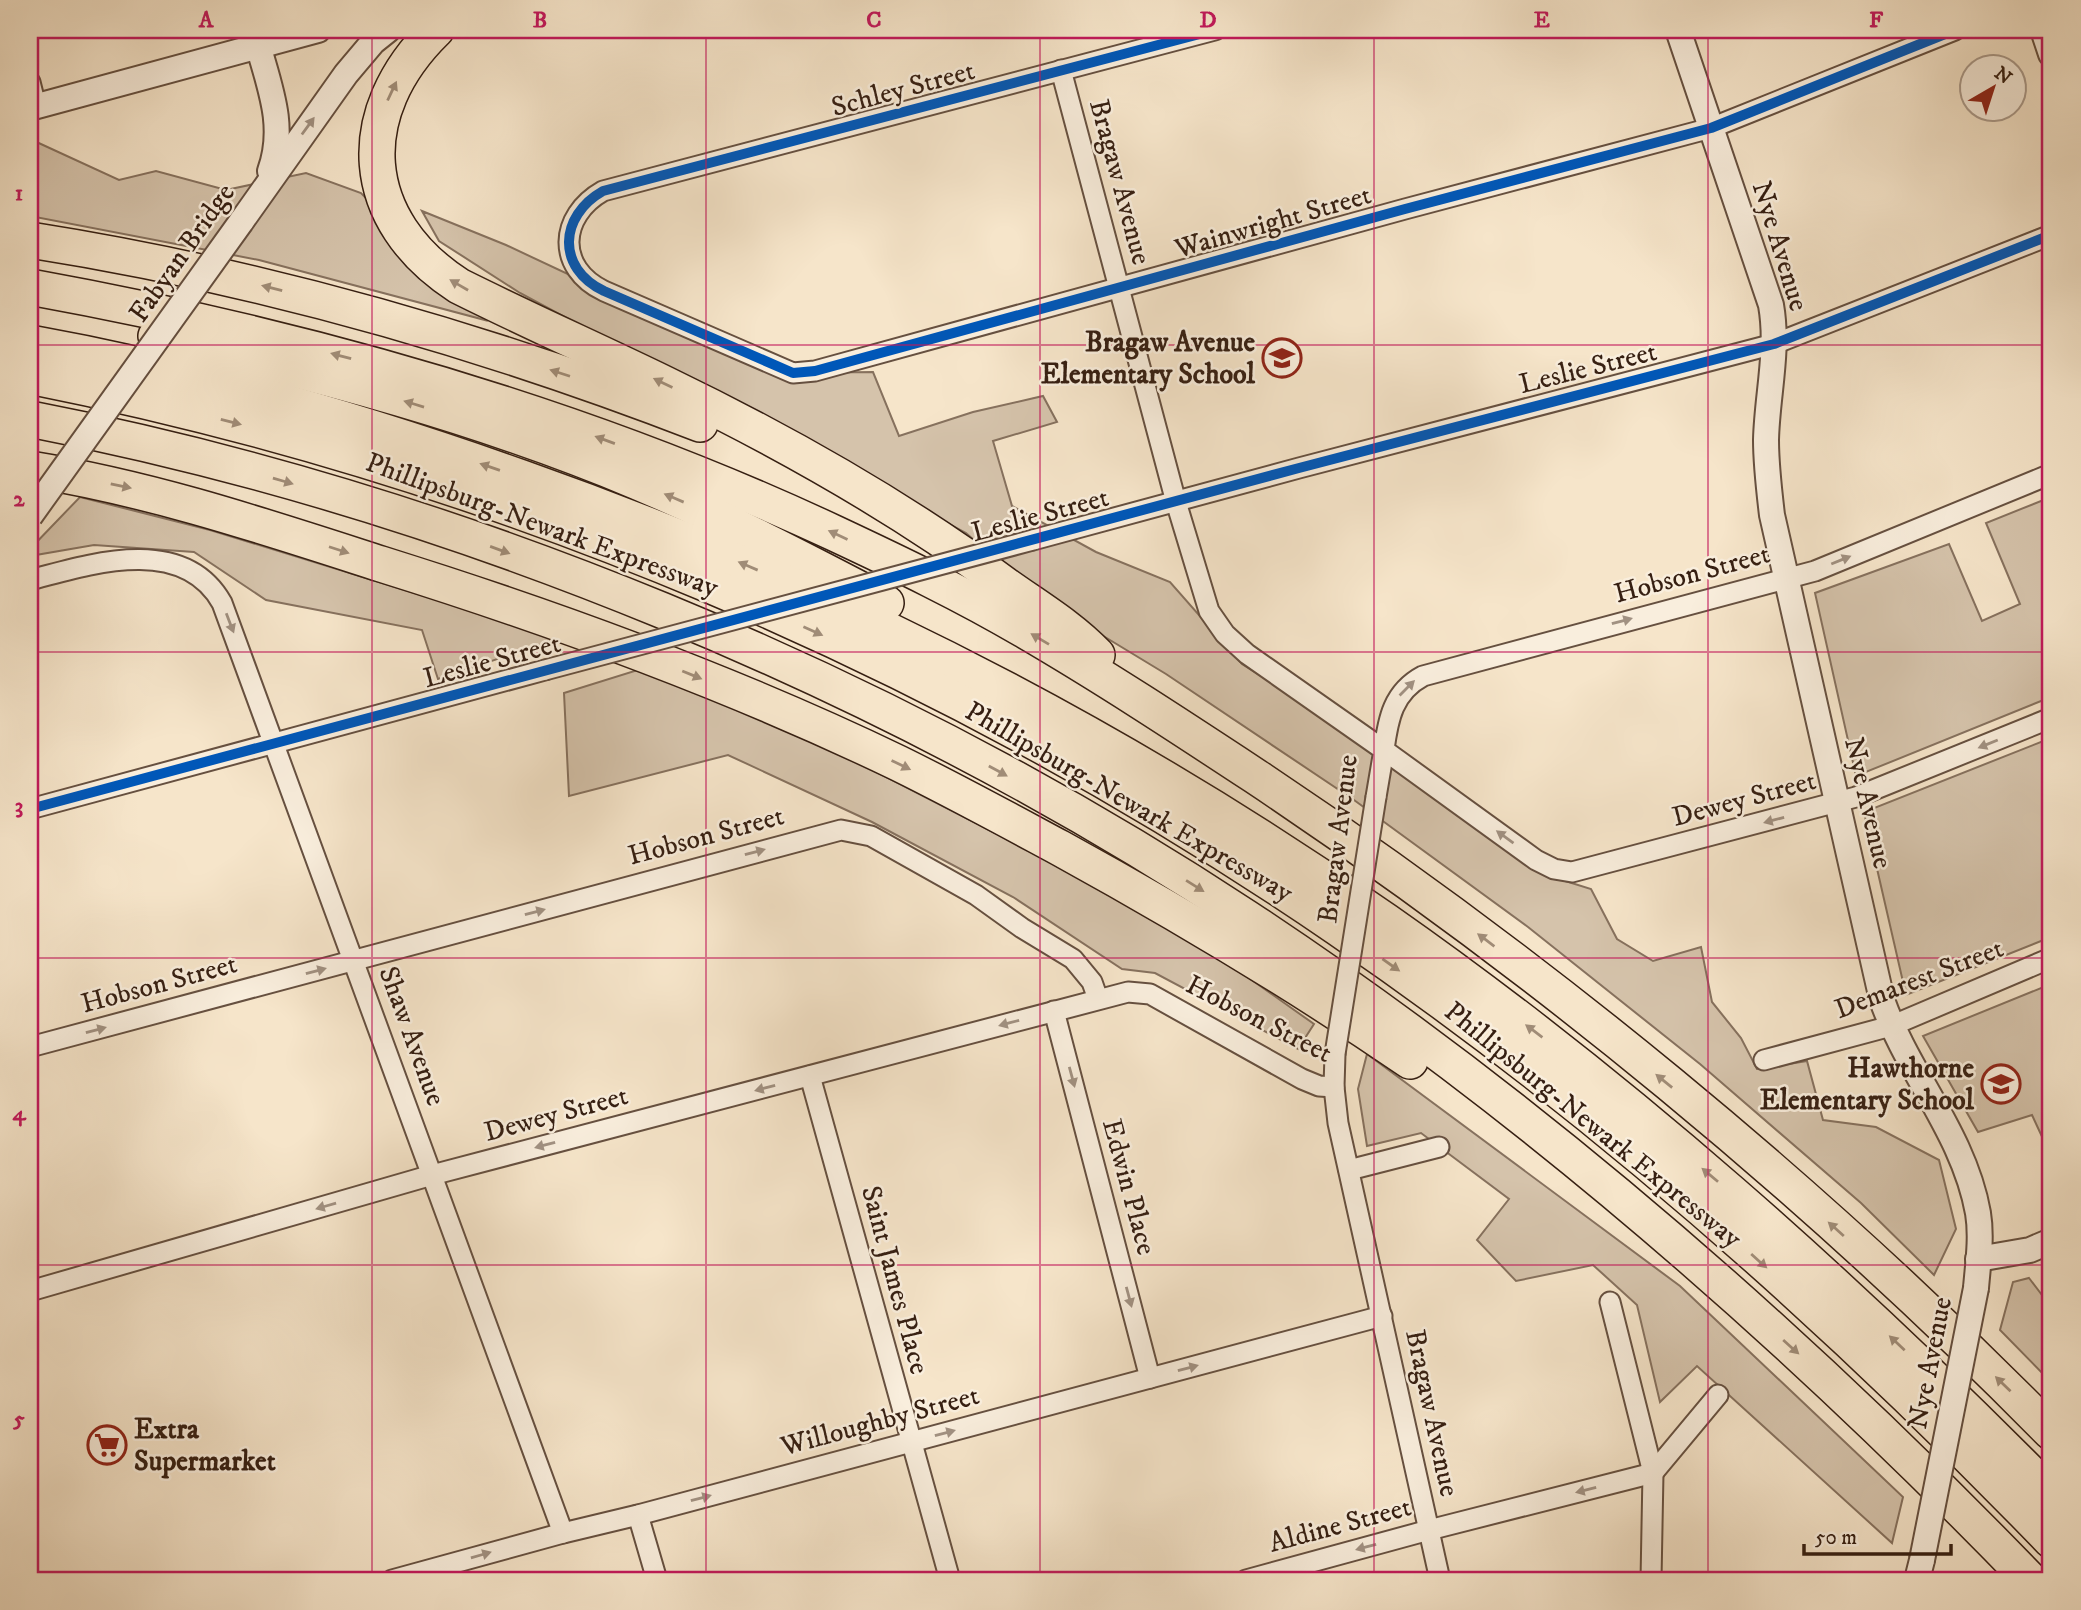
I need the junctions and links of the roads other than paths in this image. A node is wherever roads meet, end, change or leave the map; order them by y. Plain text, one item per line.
1 (318, 30) edge
2 (388, 30) edge
3 (436, 30) edge
4 (1214, 30) edge
5 (1678, 30) edge
6 (1955, 30) edge
7 (2043, 30) edge
8 (256, 37) edge
9 (2051, 54) edge
10 (1061, 70) junction
11 (30, 82) edge
12 (33, 107) edge
13 (1711, 128) junction
14 (603, 191) joint
15 (260, 194) junction
16 (2051, 234) edge
17 (30, 240) edge
18 (30, 287) edge
19 (1120, 288) junction
20 (30, 309) edge
21 (30, 343) edge
22 (1774, 344) junction
23 (30, 376) edge
24 (30, 419) edge
25 (30, 469) edge
26 (2051, 474) edge
27 (1176, 502) junction
28 (895, 510) junction
29 (30, 516) edge
30 (1786, 577) junction
31 (30, 580) edge
32 (1140, 701) junction
33 (2051, 718) edge
34 (275, 743) junction
35 (1384, 750) junction
36 (1837, 803) junction
37 (30, 809) edge
38 (1262, 839) junction
39 (2051, 958) edge
40 (354, 961) junction
41 (1098, 999) junction
42 (1054, 1011) junction
43 (1891, 1026) junction
44 (30, 1047) edge
45 (1764, 1060) dead end
46 (810, 1076) junction
47 (1334, 1087) junction
48 (1439, 1147) dead end
49 (1349, 1170) junction
50 (432, 1175) junction
51 (2051, 1241) edge
52 (1685, 1253) junction
53 (1978, 1259) junction
54 (30, 1291) edge
55 (1611, 1302) dead end
56 (1382, 1316) junction
57 (1150, 1378) junction
58 (1718, 1395) dead end
59 (2051, 1432) edge
60 (910, 1442) junction
61 (1653, 1473) junction
62 (2051, 1494) edge
63 (638, 1515) junction
64 (1429, 1530) junction
65 (563, 1533) junction
66 (2051, 1540) edge
67 (1919, 1570) edge
68 (392, 1580) edge
69 (657, 1580) edge
70 (950, 1580) edge
71 (1246, 1580) edge
72 (1440, 1580) edge
73 (1651, 1580) edge
74 (2030, 1580) edge

1 - 8 street
15 -> 2 street, Fabyan Bridge
28 -> 3 highway
4 - 10 street, Schley Street
5 - 13 street, Nye Avenue
6 - 13 street, Wainwright Street
7 - 9 street
8 - 12 street
8 - 15 street
10 - 14 street, Schley Street
10 - 19 street, Bragaw Avenue
11 - 12 street
13 - 19 street, Wainwright Street
13 - 22 street, Nye Avenue
14 - 19 street, Wainwright Street
15 - 29 street, Fabyan Bridge, bridge
16 - 22 street, Leslie Street
28 -> 17 highway
32 -> 18 highway
19 - 27 street, Bragaw Avenue
38 -> 20 highway
38 -> 21 highway, Phillipsburg-Newark Expressway
22 - 27 street, Leslie Street
22 - 30 street, Nye Avenue
23 -> 66 highway, Phillipsburg-Newark Expressway
24 -> 52 highway, Phillipsburg-Newark Expressway
25 -> 52 highway
30 -> 26 street, Hobson Street
27 - 34 street, Leslie Street, bridge
27 - 35 street, Bragaw Avenue
28 - 32 highway
35 -> 30 street, Hobson Street
30 - 36 street, Nye Avenue
31 -> 34 street, Shaw Avenue
59 -> 32 highway
33 -> 36 street, Dewey Street
34 - 37 street, Leslie Street
34 - 40 street, Shaw Avenue
36 -> 35 street, Dewey Street
35 - 47 street, Bragaw Avenue, bridge
36 - 43 street, Nye Avenue
62 -> 38 highway, Phillipsburg-Newark Expressway
39 - 43 street, Demarest Street
40 -> 41 street, Hobson Street
44 -> 40 street, Hobson Street
40 - 50 street, Shaw Avenue
41 - 42 street, Dewey Street
41 - 47 street, Hobson Street
42 -> 46 street, Dewey Street
42 -> 57 street, Edwin Place
43 - 45 street, Demarest Street
43 - 53 street, Nye Avenue
46 -> 50 street, Dewey Street
46 - 60 street, Saint James Place
47 - 49 street, Bragaw Avenue
48 - 49 street
49 - 56 street, Bragaw Avenue
50 -> 54 street, Dewey Street
50 - 65 street, Shaw Avenue
51 - 53 street
52 -> 74 highway, Phillipsburg-Newark Expressway
53 - 67 street, Nye Avenue, bridge
55 - 61 street
57 -> 56 street, Willoughby Street
56 - 64 street, Bragaw Avenue
60 -> 57 street, Willoughby Street
58 - 61 street
63 -> 60 street, Willoughby Street
60 - 70 street, Saint James Place
61 -> 64 street, Aldine Street
61 - 73 street
63 - 65 street, Willoughby Street
63 - 69 street
64 -> 71 street, Aldine Street
64 - 72 street, Bragaw Avenue
68 -> 65 street, Willoughby Street

